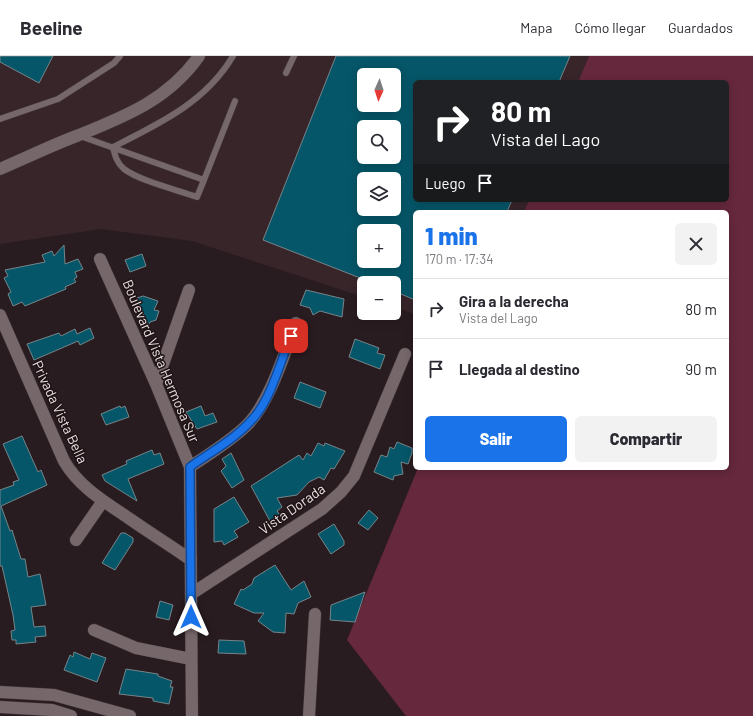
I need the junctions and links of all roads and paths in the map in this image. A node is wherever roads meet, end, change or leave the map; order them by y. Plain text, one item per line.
1 (120, 56) edge
2 (199, 56) edge
3 (233, 56) edge
4 (294, 56) edge
5 (286, 73) dead end
6 (235, 101) dead end
7 (0, 119) edge
8 (78, 135) junction
9 (113, 147) junction
10 (0, 169) edge
11 (204, 180) junction
12 (100, 259) dead end
13 (189, 290) dead end
14 (0, 315) edge
15 (296, 323) dead end
16 (405, 354) dead end
17 (156, 384) junction
18 (190, 467) junction
19 (103, 501) junction
20 (76, 540) dead end
21 (191, 560) junction
22 (191, 594) junction
23 (315, 614) dead end
24 (94, 630) dead end
25 (191, 659) junction
26 (0, 692) edge
27 (0, 707) edge
28 (109, 713) edge
29 (70, 716) edge
30 (130, 716) edge
31 (192, 716) edge
32 (309, 716) edge

1 - 7 lane
2 - 8 street
3 - 9 lane
4 - 5 lane
6 - 11 lane
8 - 9 lane
8 - 10 street
9 - 11 lane
9 - 11 lane
12 - 17 street, Boulevard Vista Hermosa Sur
13 - 17 street
14 - 19 street, Privada Vista Bella
15 - 18 street
16 - 22 street, Vista Dorada
17 - 18 street, Boulevard Vista Hermosa Sur
18 - 21 street, Boulevard Vista Hermosa Sur
19 - 20 street
19 - 21 street, Privada Vista Bella
21 - 22 street, Boulevard Vista Hermosa Sur
22 - 25 street, Boulevard Vista Hermosa Sur
23 - 32 street
24 - 25 street
25 - 31 street, Boulevard Vista Hermosa Sur
26 - 28 street
27 - 29 street
28 - 30 street

